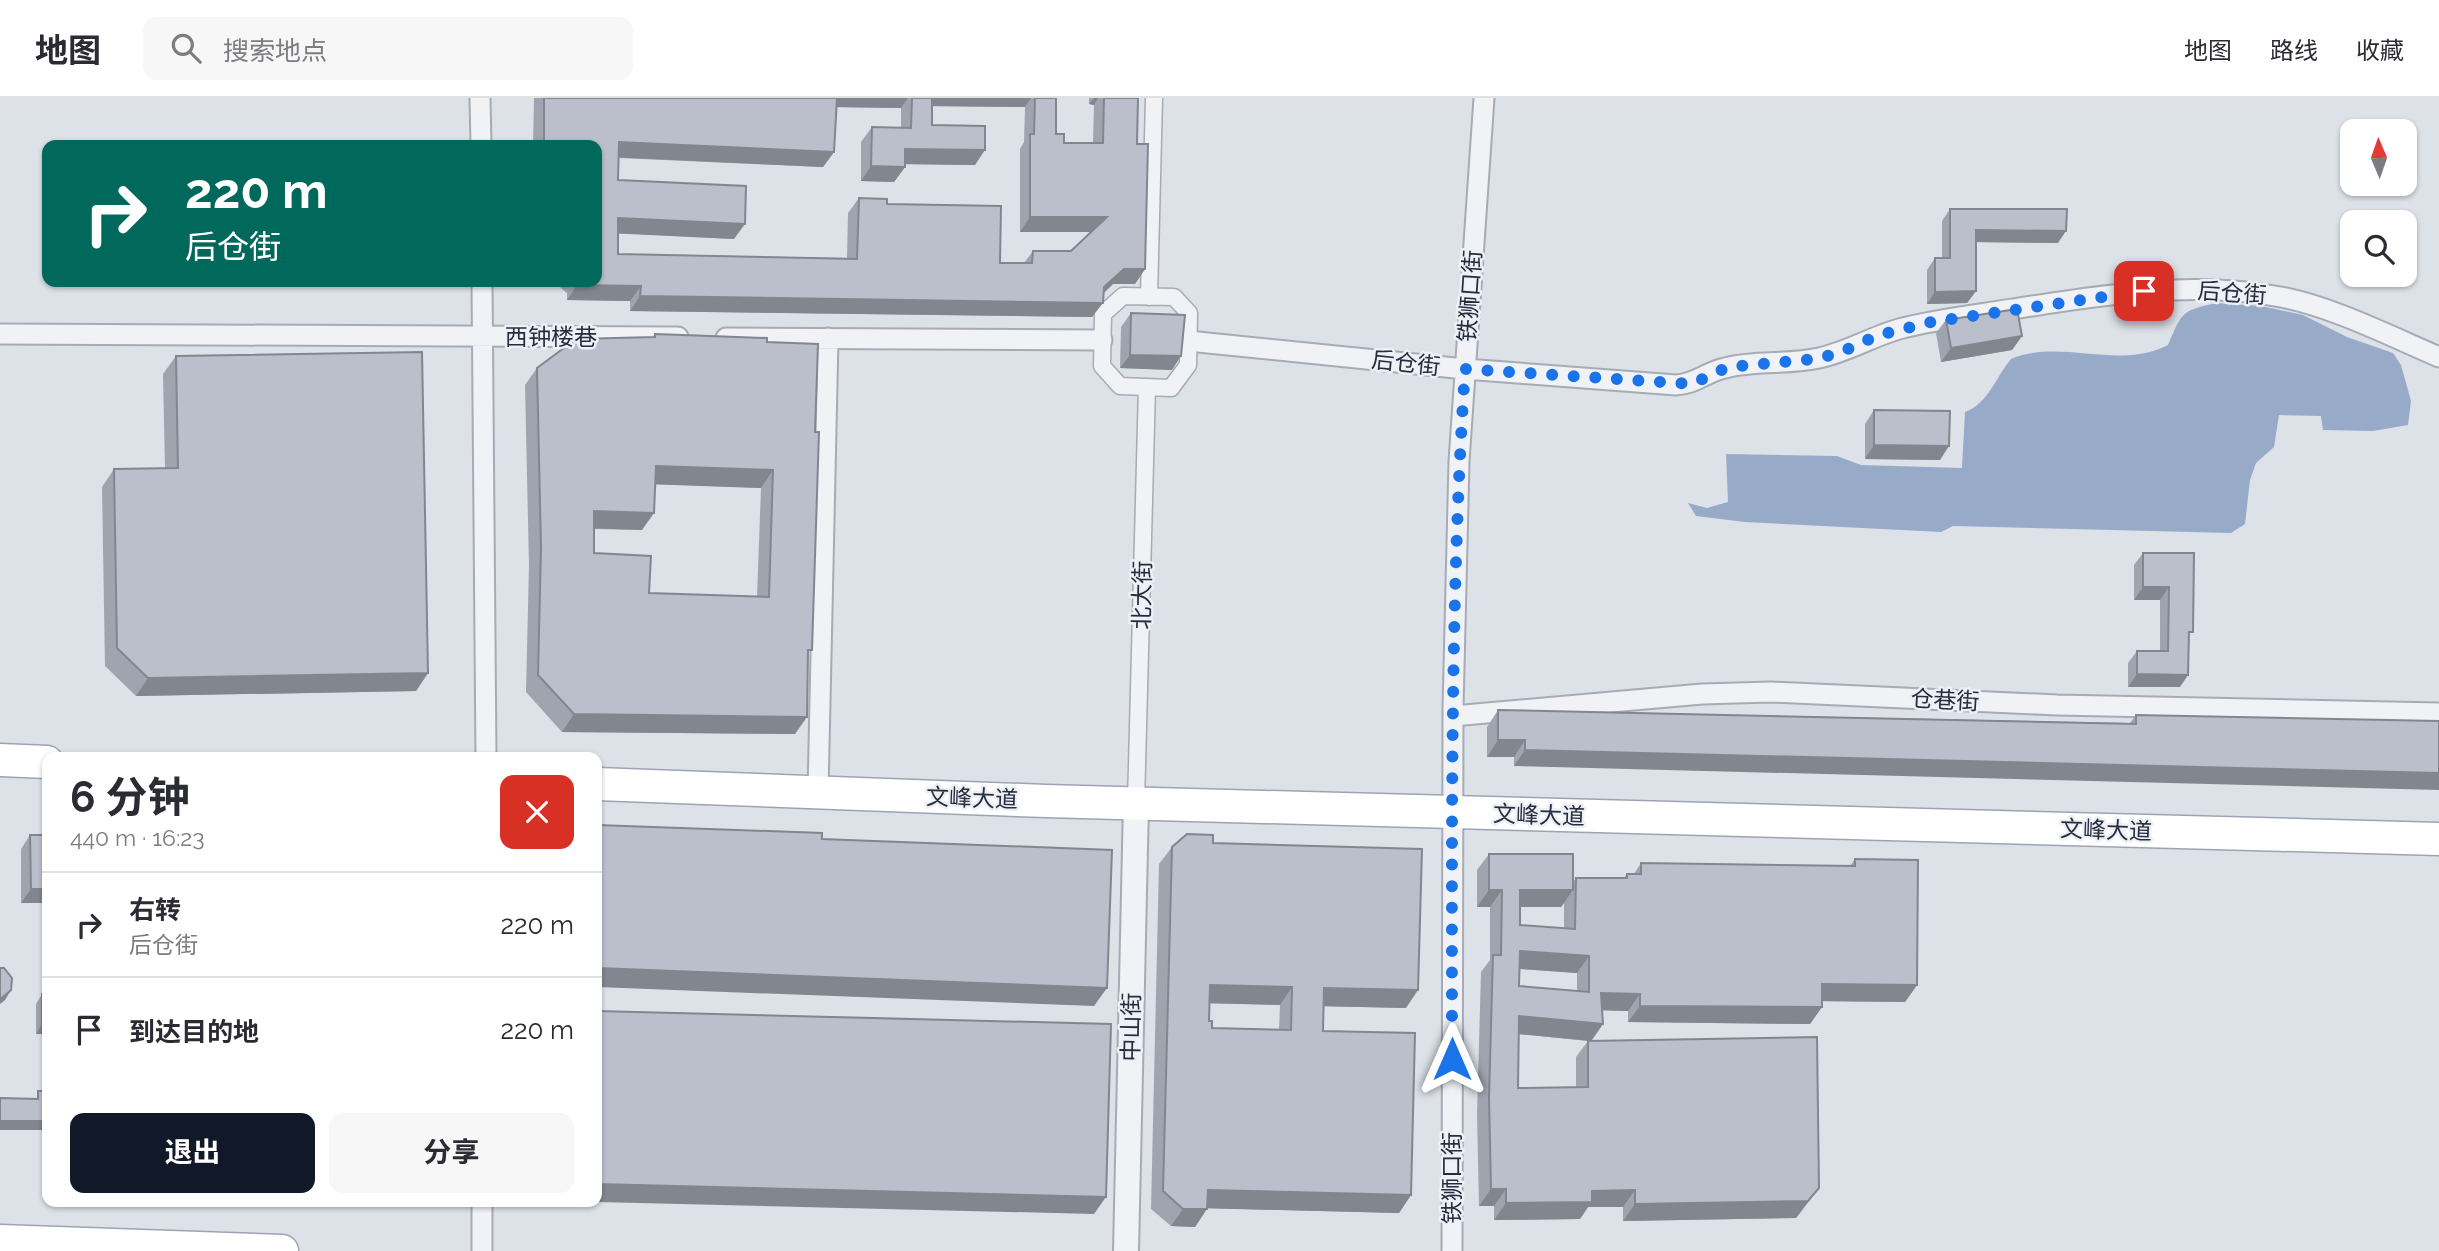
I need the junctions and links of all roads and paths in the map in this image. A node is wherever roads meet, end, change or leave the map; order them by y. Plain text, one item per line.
1 (480, 98) edge
2 (1154, 98) edge
3 (1483, 98) edge
4 (481, 140) edge
5 (482, 287) edge
6 (1149, 297) junction
7 (0, 334) edge
8 (483, 336) junction
9 (828, 338) junction
10 (1102, 340) junction
11 (1188, 341) junction
12 (2439, 357) edge
13 (1465, 369) junction
14 (1147, 387) junction
15 (2439, 713) edge
16 (1452, 716) junction
17 (486, 752) edge
18 (0, 760) edge
19 (42, 762) edge
20 (602, 784) edge
21 (818, 792) junction
22 (1136, 803) junction
23 (1452, 812) junction
24 (2439, 839) edge
25 (482, 1207) edge
26 (0, 1241) edge
27 (160, 1249) edge
28 (282, 1251) edge
29 (482, 1251) edge
30 (1126, 1251) edge
31 (1452, 1251) edge

1 - 4 street
2 - 6 street
3 - 13 street, 铁狮口街
5 - 8 street
6 - 10 street
6 - 11 street
7 - 8 street, 西钟楼巷
8 - 9 street, 西钟楼巷
8 - 17 street
9 - 10 street, 西钟楼巷
9 - 21 street
10 - 14 street
11 - 13 street, 后仓街
11 - 14 street
12 - 13 street, 后仓街
13 - 16 street, 铁狮口街
14 - 22 street, 北大街
15 - 16 street, 仓巷街
16 - 23 street, 铁狮口街
18 - 19 main road
20 - 21 main road, 文峰大道
21 - 22 main road, 文峰大道
22 - 23 main road, 文峰大道
22 - 30 street, 中山街
23 - 24 main road, 文峰大道
23 - 31 street, 铁狮口街
25 - 29 street
26 - 27 main road
27 - 28 main road

